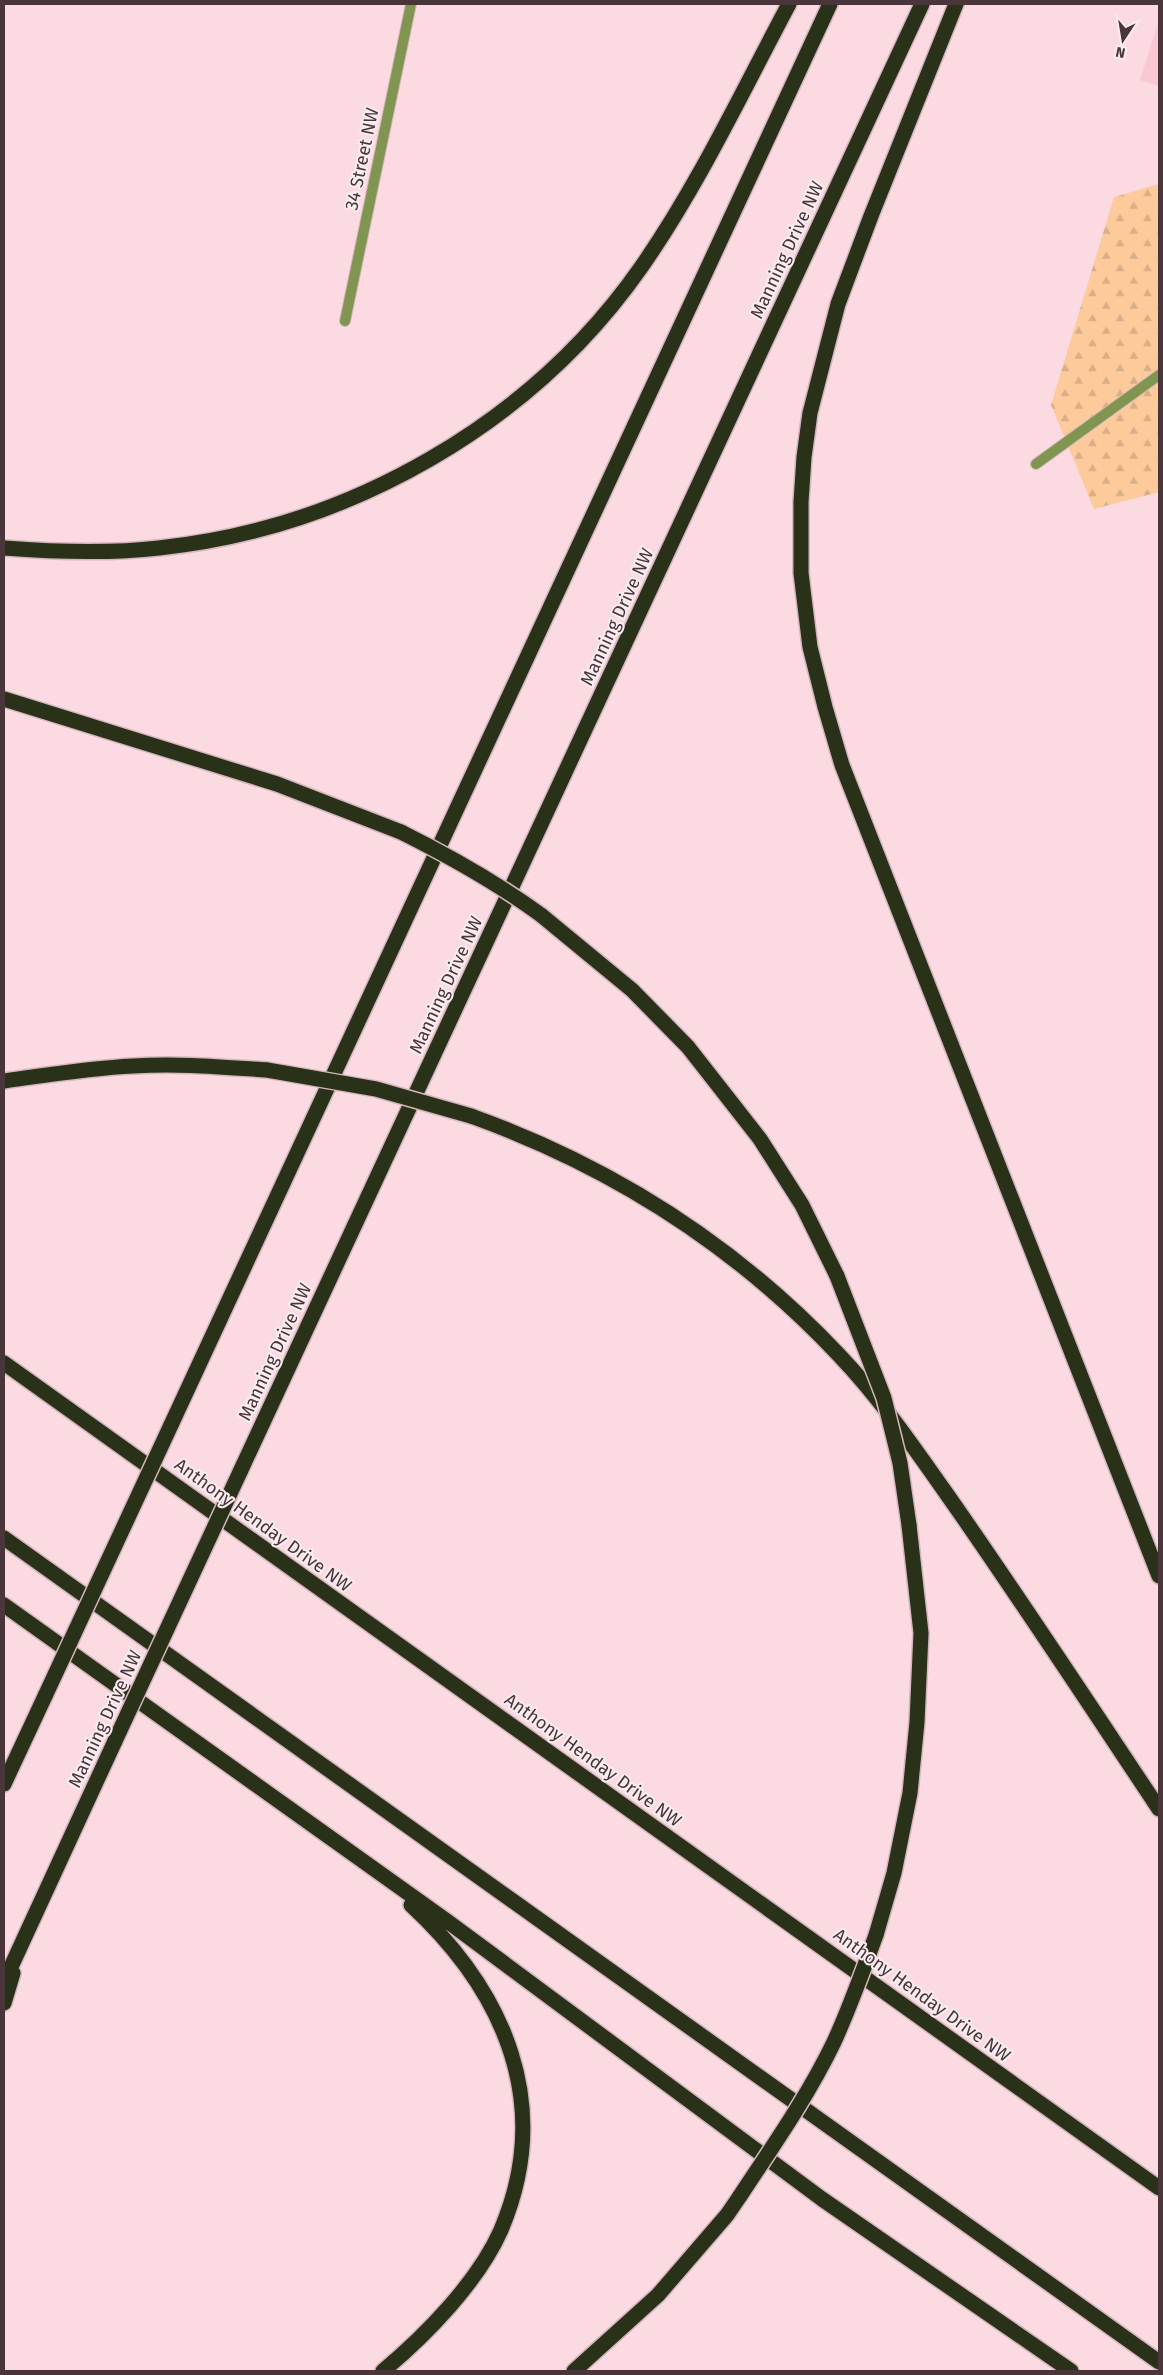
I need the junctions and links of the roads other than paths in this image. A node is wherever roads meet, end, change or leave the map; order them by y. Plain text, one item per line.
1 (411, 4) edge
2 (789, 4) edge
3 (830, 4) edge
4 (922, 4) edge
5 (956, 4) edge
6 (345, 321) dead end
7 (1159, 375) edge
8 (1036, 464) dead end
9 (4, 548) edge
10 (4, 699) edge
11 (4, 1081) edge
12 (4, 1363) edge
13 (4, 1538) edge
14 (1159, 1576) edge
15 (4, 1605) edge
16 (4, 1784) edge
17 (1159, 1809) edge
18 (360, 1858) junction
19 (23, 1941) junction
20 (4, 1982) edge
21 (4, 2003) edge
22 (1159, 2188) edge
23 (1159, 2362) edge
24 (383, 2371) edge
25 (574, 2371) edge
26 (1071, 2371) edge

1 - 6 street, 34 Street NW
2 - 9 highway
3 - 16 highway, bridge
4 - 19 highway, Manning Drive NW, bridge
5 - 14 highway
7 - 8 street
10 - 25 highway, bridge
11 - 17 highway, bridge
12 - 22 highway, Anthony Henday Drive NW
13 - 23 highway
15 - 18 highway
18 - 24 highway
18 - 26 highway
19 - 20 highway, Manning Drive NW
19 - 21 highway

